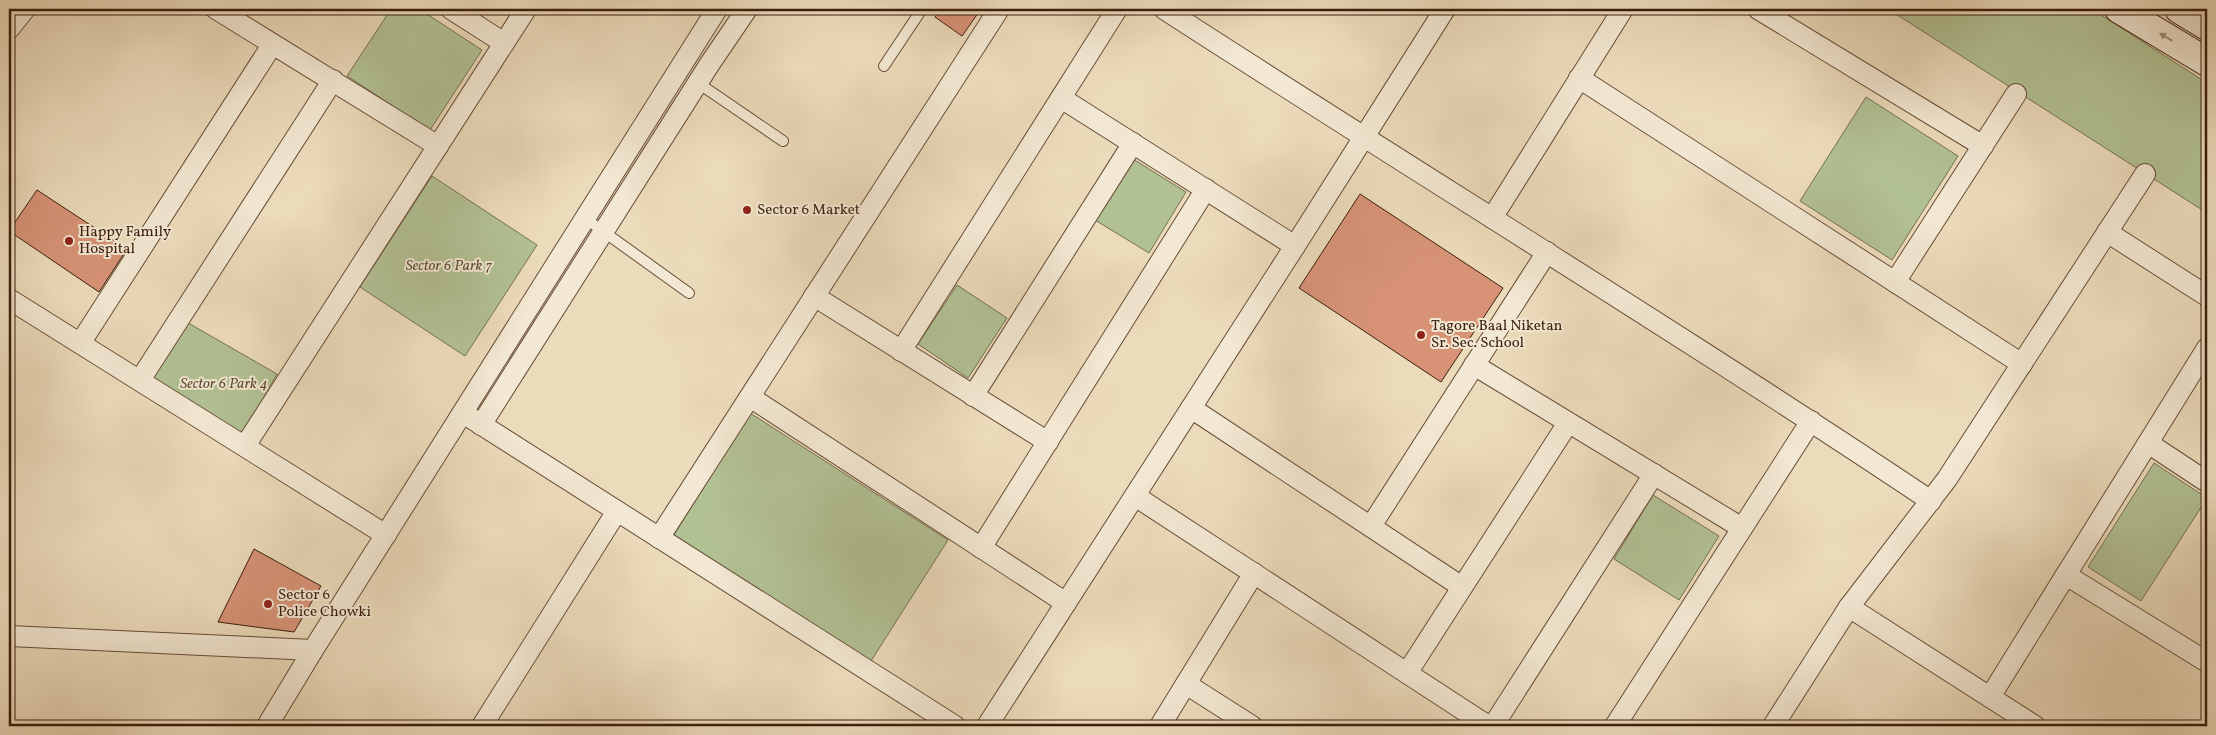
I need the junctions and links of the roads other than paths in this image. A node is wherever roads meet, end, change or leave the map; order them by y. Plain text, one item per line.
1 (25, 9) edge
2 (216, 9) edge
3 (451, 9) edge
4 (526, 9) edge
5 (717, 9) edge
6 (922, 9) edge
7 (999, 9) edge
8 (1117, 9) edge
9 (1164, 9) edge
10 (1445, 9) edge
11 (1623, 9) edge
12 (1758, 9) edge
13 (2119, 9) edge
14 (2179, 9) edge
15 (744, 10) edge
16 (2207, 26) edge
17 (9, 29) edge
18 (504, 43) junction
19 (272, 45) junction
20 (2207, 62) edge
21 (884, 66) dead end
22 (1579, 78) junction
23 (333, 80) junction
24 (698, 83) junction
25 (2016, 94) dead end
26 (1061, 98) junction
27 (1363, 138) junction
28 (783, 140) dead end
29 (1133, 143) junction
30 (438, 146) junction
31 (1983, 146) junction
32 (2145, 174) dead end
33 (1206, 189) junction
34 (1492, 218) junction
35 (586, 219) junction
36 (605, 232) junction
37 (2107, 232) junction
38 (1295, 246) junction
39 (1547, 252) junction
40 (1895, 282) junction
41 (689, 293) dead end
42 (814, 296) junction
43 (2207, 296) edge
44 (9, 299) edge
45 (80, 342) junction
46 (2207, 348) edge
47 (901, 351) junction
48 (2022, 364) junction
49 (1474, 365) junction
50 (140, 380) junction
51 (974, 396) junction
52 (750, 397) junction
53 (1191, 408) junction
54 (463, 413) junction
55 (1811, 421) junction
56 (1568, 423) junction
57 (481, 425) junction
58 (1048, 442) junction
59 (2148, 443) junction
60 (245, 446) junction
61 (1654, 474) junction
62 (2207, 482) edge
63 (1135, 496) junction
64 (1931, 501) junction
65 (617, 511) junction
66 (1371, 526) junction
67 (1742, 528) junction
68 (386, 535) junction
69 (659, 538) junction
70 (981, 548) junction
71 (1254, 573) junction
72 (2066, 575) junction
73 (1462, 587) junction
74 (1066, 603) junction
75 (1849, 607) junction
76 (9, 636) edge
77 (313, 650) junction
78 (2207, 662) edge
79 (1407, 673) junction
80 (1186, 684) junction
81 (1990, 697) junction
82 (267, 726) edge
83 (482, 726) edge
84 (956, 726) edge
85 (987, 726) edge
86 (1160, 726) edge
87 (1252, 726) edge
88 (1488, 726) edge
89 (1493, 726) edge
90 (1615, 726) edge
91 (1773, 726) edge
92 (2035, 726) edge

1 - 17 street
2 - 19 street
3 - 18 street
4 - 18 street
5 - 35 street
6 - 21 lane
7 - 42 street
8 - 26 street
9 - 27 street
10 - 27 street
11 - 22 street
12 - 31 street
20 -> 13 street
14 - 16 street
15 - 24 street
18 - 30 street
19 - 23 street
19 - 45 street
22 - 34 street
22 - 40 street
23 - 30 street
23 - 50 street
24 - 28 lane
24 - 36 street
25 - 31 street
26 - 29 street
26 - 47 street
27 - 34 street
27 - 38 street
29 - 33 street
29 - 51 street
30 - 60 street
31 - 40 street
32 - 37 street
33 - 38 street
33 - 58 street
34 - 39 street
35 - 36 lane
35 - 54 street
36 - 41 lane
36 - 57 street
37 - 43 street
37 - 48 street
38 - 53 street
39 - 49 street
39 - 55 street
40 - 48 street
42 - 47 street
42 - 52 street
44 - 45 street
45 - 50 street
46 - 59 street
47 - 51 street
48 - 64 street
49 - 56 street
49 - 66 street
50 - 60 street
51 - 58 street
52 - 69 street
52 - 70 street
53 - 63 street
53 - 66 street
54 - 57 street
54 - 68 street
55 - 64 street
55 - 67 street
56 - 61 street
56 - 73 street
57 - 65 street
58 - 70 street
59 - 62 street
59 - 72 street
60 - 68 street
61 - 67 street
61 - 89 street
63 - 71 street
63 - 74 street
64 - 75 street
65 - 69 street
65 - 83 street
66 - 73 street
67 - 90 street
68 - 77 street
69 - 84 street
70 - 74 street
71 - 79 street
71 - 80 street
72 - 78 street
72 - 81 street
73 - 79 street
74 - 85 street
75 - 81 street
75 - 91 street
76 - 77 street
77 - 82 street
79 - 88 street
80 - 86 street
80 - 87 street
81 - 92 street

